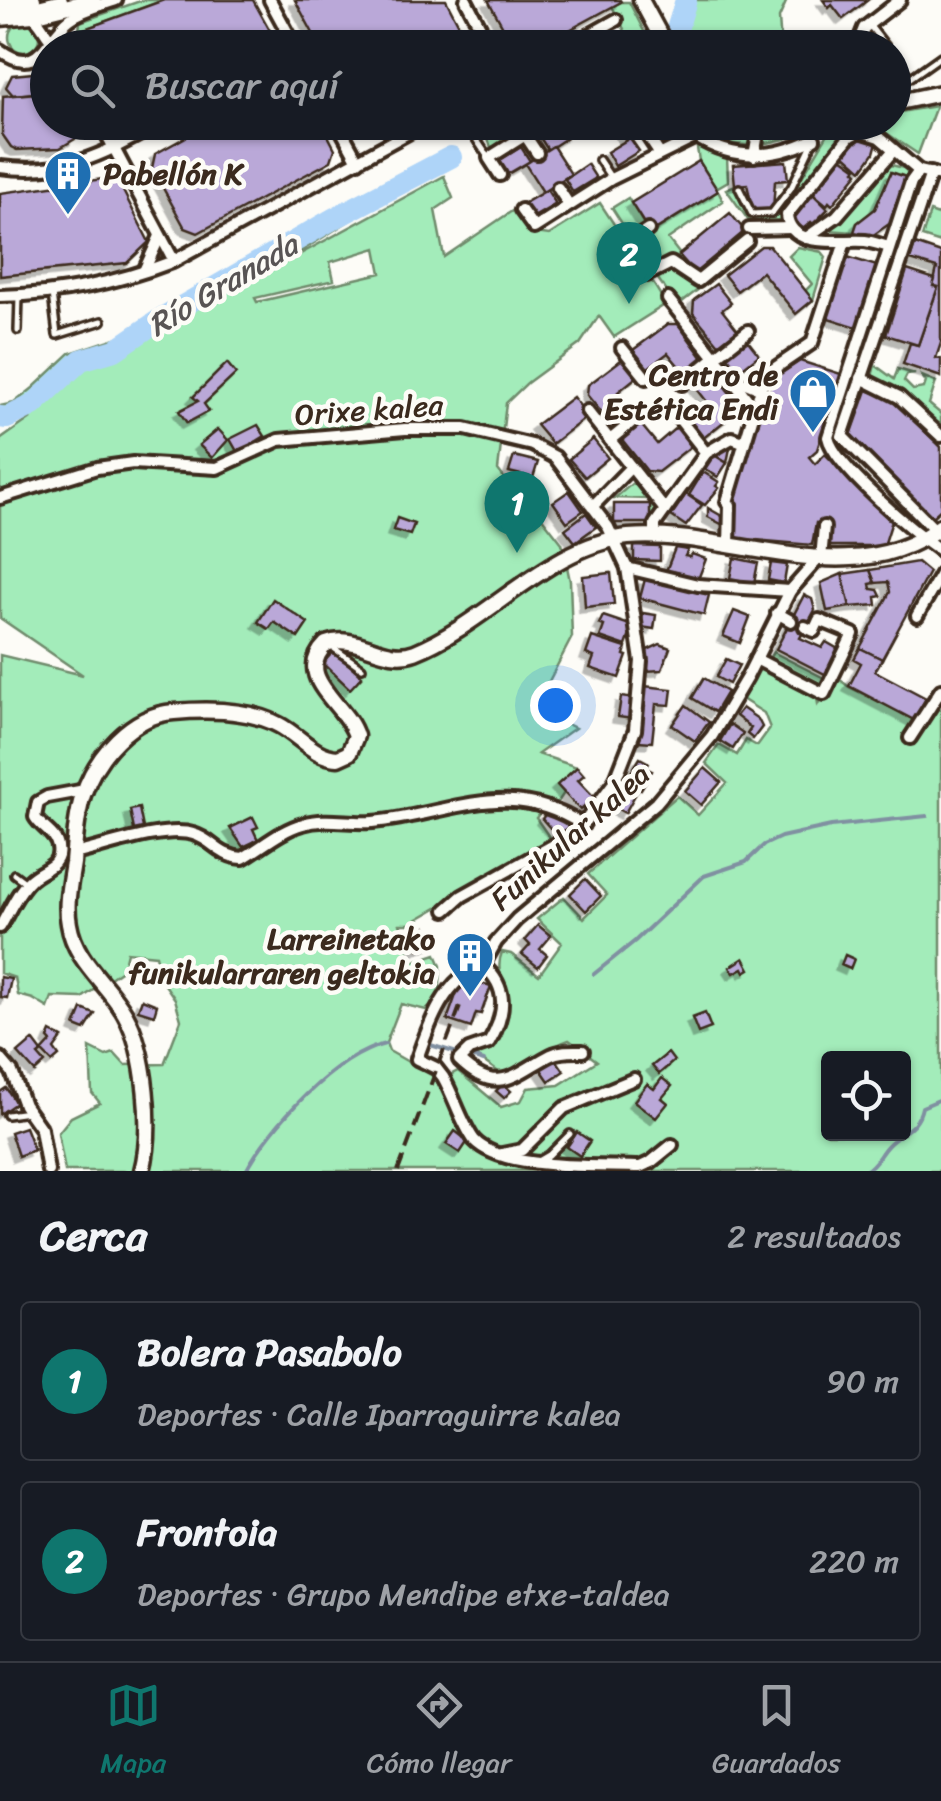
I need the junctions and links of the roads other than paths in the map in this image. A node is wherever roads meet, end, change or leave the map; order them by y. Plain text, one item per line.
1 (62, 0) edge
2 (93, 0) edge
3 (116, 0) edge
4 (270, 0) edge
5 (466, 0) edge
6 (641, 0) edge
7 (900, 0) edge
8 (12, 12) edge
9 (616, 20) dead end
10 (868, 23) junction
11 (47, 30) edge
12 (65, 30) edge
13 (286, 30) edge
14 (482, 30) edge
15 (598, 30) edge
16 (657, 30) edge
17 (862, 30) edge
18 (873, 30) edge
19 (0, 50) edge
20 (941, 56) edge
21 (30, 59) edge
22 (911, 77) edge
23 (941, 93) edge
24 (911, 99) edge
25 (110, 140) edge
26 (129, 140) edge
27 (347, 140) edge
28 (396, 140) edge
29 (477, 140) edge
30 (517, 140) edge
31 (528, 140) edge
32 (651, 140) edge
33 (689, 140) edge
34 (702, 140) edge
35 (757, 140) edge
36 (812, 140) edge
37 (814, 140) edge
38 (847, 140) edge
39 (881, 140) edge
40 (114, 148) junction
41 (894, 151) junction
42 (537, 153) dead end
43 (658, 153) junction
44 (754, 156) junction
45 (489, 158) junction
46 (599, 160) dead end
47 (358, 161) junction
48 (0, 167) edge
49 (930, 173) edge
50 (500, 175) dead end
51 (611, 179) junction
52 (558, 188) dead end
53 (739, 188) dead end
54 (569, 206) junction
55 (522, 210) dead end
56 (791, 228) junction
57 (648, 230) dead end
58 (160, 236) junction
59 (806, 238) junction
60 (845, 242) junction
61 (626, 244) dead end
62 (889, 248) junction
63 (174, 261) junction
64 (142, 274) junction
65 (646, 275) dead end
66 (52, 294) junction
67 (0, 296) edge
68 (19, 296) junction
69 (668, 299) dead end
70 (102, 321) dead end
71 (748, 331) dead end
72 (18, 332) dead end
73 (622, 348) dead end
74 (730, 377) junction
75 (646, 378) dead end
76 (861, 378) junction
77 (682, 384) dead end
78 (760, 389) junction
79 (754, 408) junction
80 (587, 411) dead end
81 (643, 413) dead end
82 (677, 416) dead end
83 (941, 436) edge
84 (610, 440) junction
85 (743, 442) junction
86 (706, 453) junction
87 (631, 467) junction
88 (0, 498) edge
89 (592, 507) junction
90 (665, 510) junction
91 (824, 527) dead end
92 (935, 533) edge
93 (655, 537) junction
94 (614, 538) junction
95 (730, 546) junction
96 (941, 550) edge
97 (820, 558) junction
98 (627, 568) junction
99 (941, 574) edge
100 (790, 591) junction
101 (777, 613) junction
102 (916, 616) dead end
103 (790, 621) dead end
104 (805, 628) dead end
105 (334, 641) junction
106 (756, 659) junction
107 (362, 668) dead end
108 (941, 690) edge
109 (910, 738) dead end
110 (85, 790) junction
111 (582, 825) junction
112 (74, 854) junction
113 (14, 874) dead end
114 (26, 883) junction
115 (446, 910) dead end
116 (0, 927) edge
117 (483, 965) junction
118 (583, 1052) dead end
119 (0, 1058) edge
120 (634, 1080) dead end
121 (29, 1112) junction
122 (7, 1116) dead end
123 (570, 1134) dead end
124 (36, 1145) dead end
125 (672, 1145) dead end
126 (47, 1152) junction
127 (496, 1156) junction
128 (534, 1163) junction
129 (554, 1169) edge
130 (48, 1171) edge
131 (142, 1171) edge

1 - 8 street
2 - 8 street
3 - 12 street
4 - 13 street
5 - 14 street
6 - 16 street
7 - 10 street
8 - 11 street
9 - 15 street
10 - 17 street
10 - 18 lane
19 - 21 street
20 - 22 lane
23 - 24 street
25 - 40 street
26 - 40 street
27 - 47 street
28 - 47 street
29 - 45 lane
30 - 45 street
31 - 42 street
32 - 43 street
33 - 43 street
34 - 44 street
35 - 44 street
36 - 44 street
37 - 53 lane
38 - 56 street
39 - 41 street
40 - 48 street
40 - 58 street
41 - 49 street
41 - 59 street
43 - 51 street
45 - 50 street
46 - 51 lane
47 - 63 street
49 - 62 street
49 - 76 street
51 - 54 street
52 - 54 street
54 - 55 street
56 - 59 street
56 - 65 street
57 - 61 street
58 - 63 street
58 - 64 street
59 - 60 street
60 - 62 street
60 - 78 street
62 - 92 street
63 - 64 street
64 - 66 street
66 - 68 street
66 - 70 lane
67 - 68 street
68 - 72 lane
69 - 74 street
71 - 77 street
73 - 75 street
74 - 78 street
74 - 79 street
76 - 83 street
76 - 92 street
78 - 79 street
79 - 85 street
80 - 84 street
81 - 84 street
82 - 86 street
84 - 87 street
85 - 86 street
85 - 95 street
86 - 90 street
87 - 89 street
87 - 90 street
88 - 89 street, Orixe kalea
89 - 94 street, Orixe kalea
90 - 93 street
91 - 97 street
92 - 96 street
92 - 97 street
93 - 94 street
93 - 95 street
94 - 98 street, Orixe kalea
94 - 105 street
95 - 97 street
97 - 100 street, Funikular kalea
98 - 100 street
98 - 111 street, Orixe kalea
99 - 102 street
100 - 101 street, Funikular kalea
101 - 103 street
101 - 106 street, Funikular kalea
104 - 106 street
105 - 107 lane
105 - 110 street
106 - 117 street, Funikular kalea
108 - 109 street
110 - 112 street
110 - 114 street
111 - 112 street
111 - 115 street, Orixe kalea
112 - 131 street
113 - 114 lane
114 - 116 street
117 - 118 street
117 - 127 street, Funikular kalea
119 - 121 street
120 - 127 street
121 - 122 lane
121 - 126 street
123 - 128 lane
124 - 126 lane
125 - 129 street
126 - 130 street
127 - 128 street
128 - 129 street

